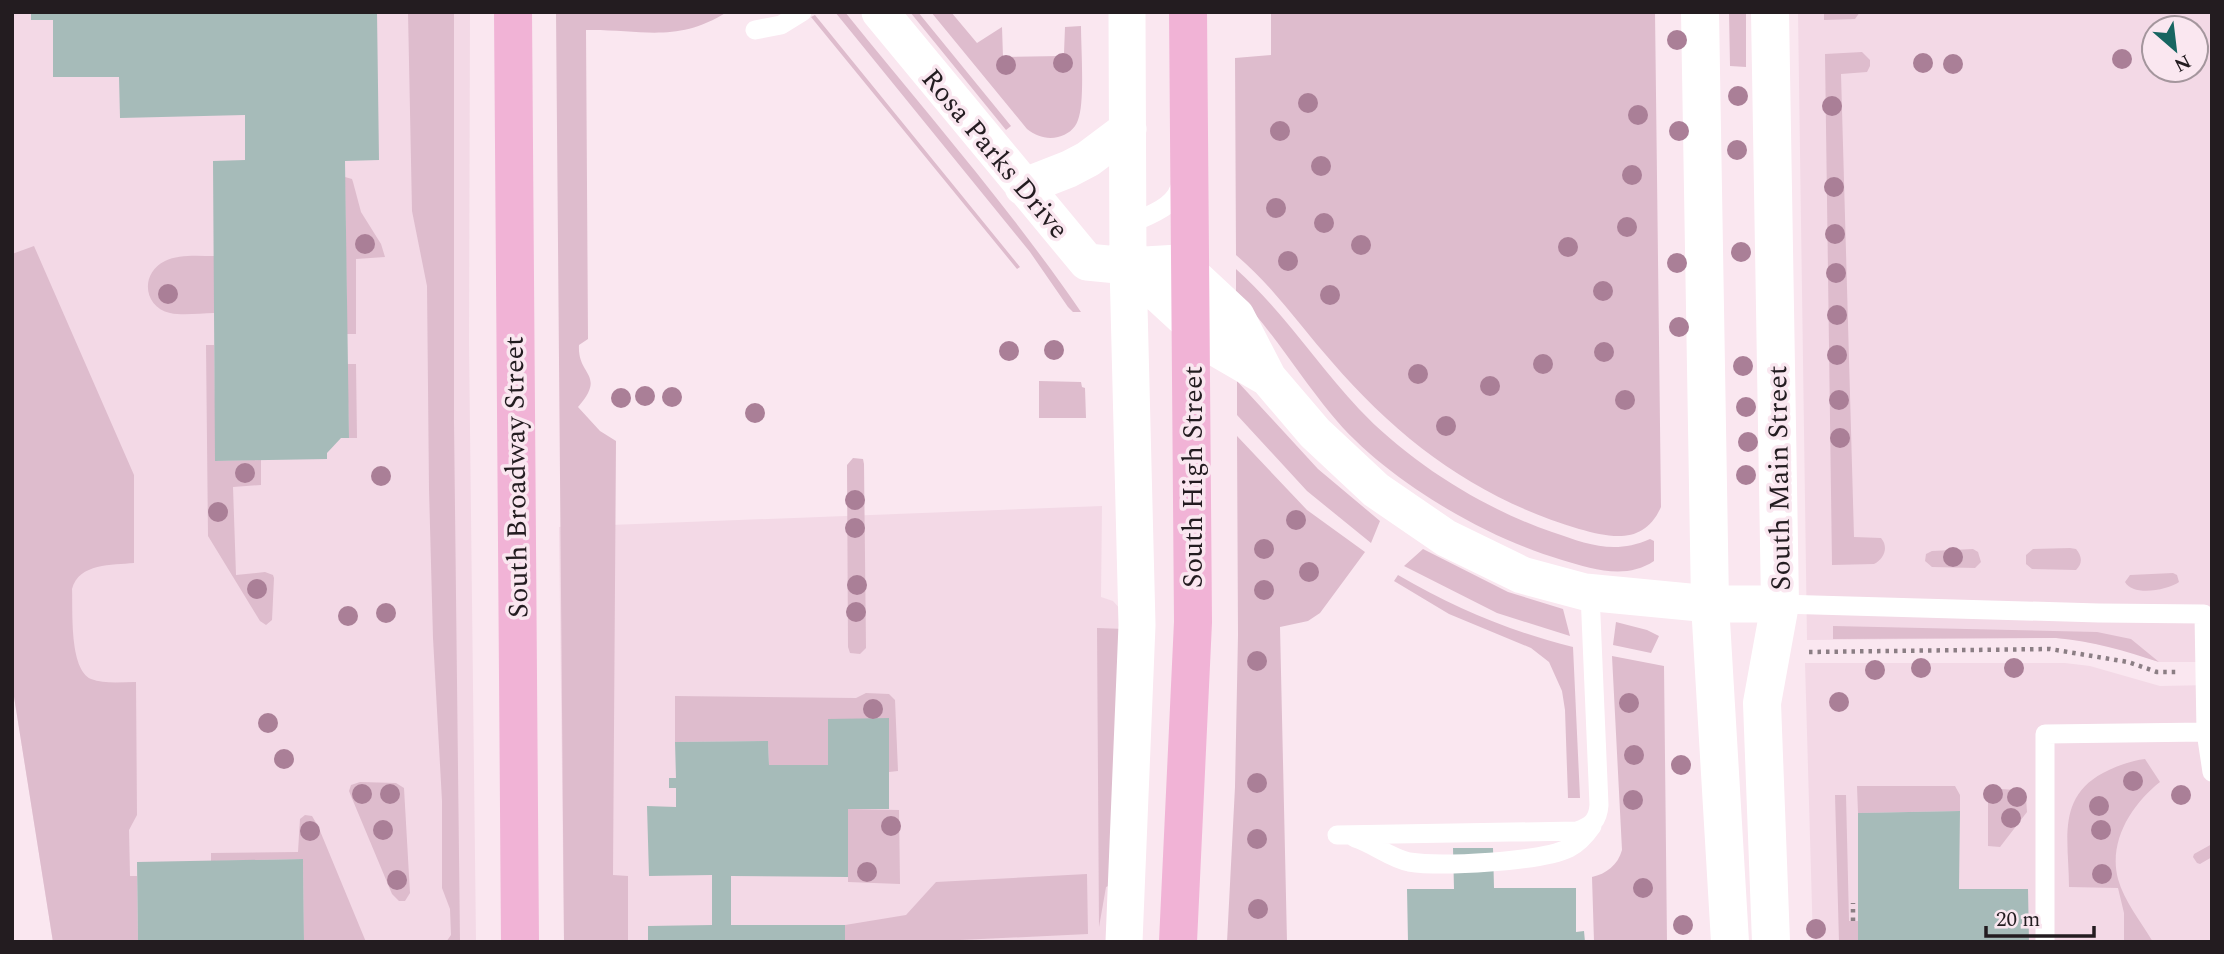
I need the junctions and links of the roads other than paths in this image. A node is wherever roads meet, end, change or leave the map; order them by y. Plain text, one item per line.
1 (513, 12) edge
2 (763, 12) edge
3 (802, 12) edge
4 (880, 12) edge
5 (1127, 12) edge
6 (1179, 12) edge
7 (1188, 12) edge
8 (1700, 12) edge
9 (1770, 12) edge
10 (1128, 129) junction
11 (1023, 187) junction
12 (1128, 225) junction
13 (1128, 266) junction
14 (1590, 593) junction
15 (1710, 604) junction
16 (1780, 604) junction
17 (2206, 732) junction
18 (2212, 772) edge
19 (1596, 821) junction
20 (520, 942) edge
21 (1124, 942) edge
22 (1178, 942) edge
23 (1730, 942) edge
24 (1771, 942) edge
25 (2045, 942) edge

1 - 20 main road, South Broadway Street
2 - 3 lane
4 - 11 street, Rosa Parks Drive
5 - 10 street
6 - 12 lane
7 - 22 main road, South High Street
8 - 15 main road
9 - 16 main road, South Main Street
10 - 11 street
10 - 12 street
11 - 13 street, Rosa Parks Drive
12 - 13 street
13 - 14 street
13 - 21 street
14 - 15 street
14 - 19 lane
15 - 16 street
15 - 23 main road
16 - 17 lane
16 - 24 main road, South Main Street
17 - 18 lane
17 - 25 lane
19 - 19 lane

